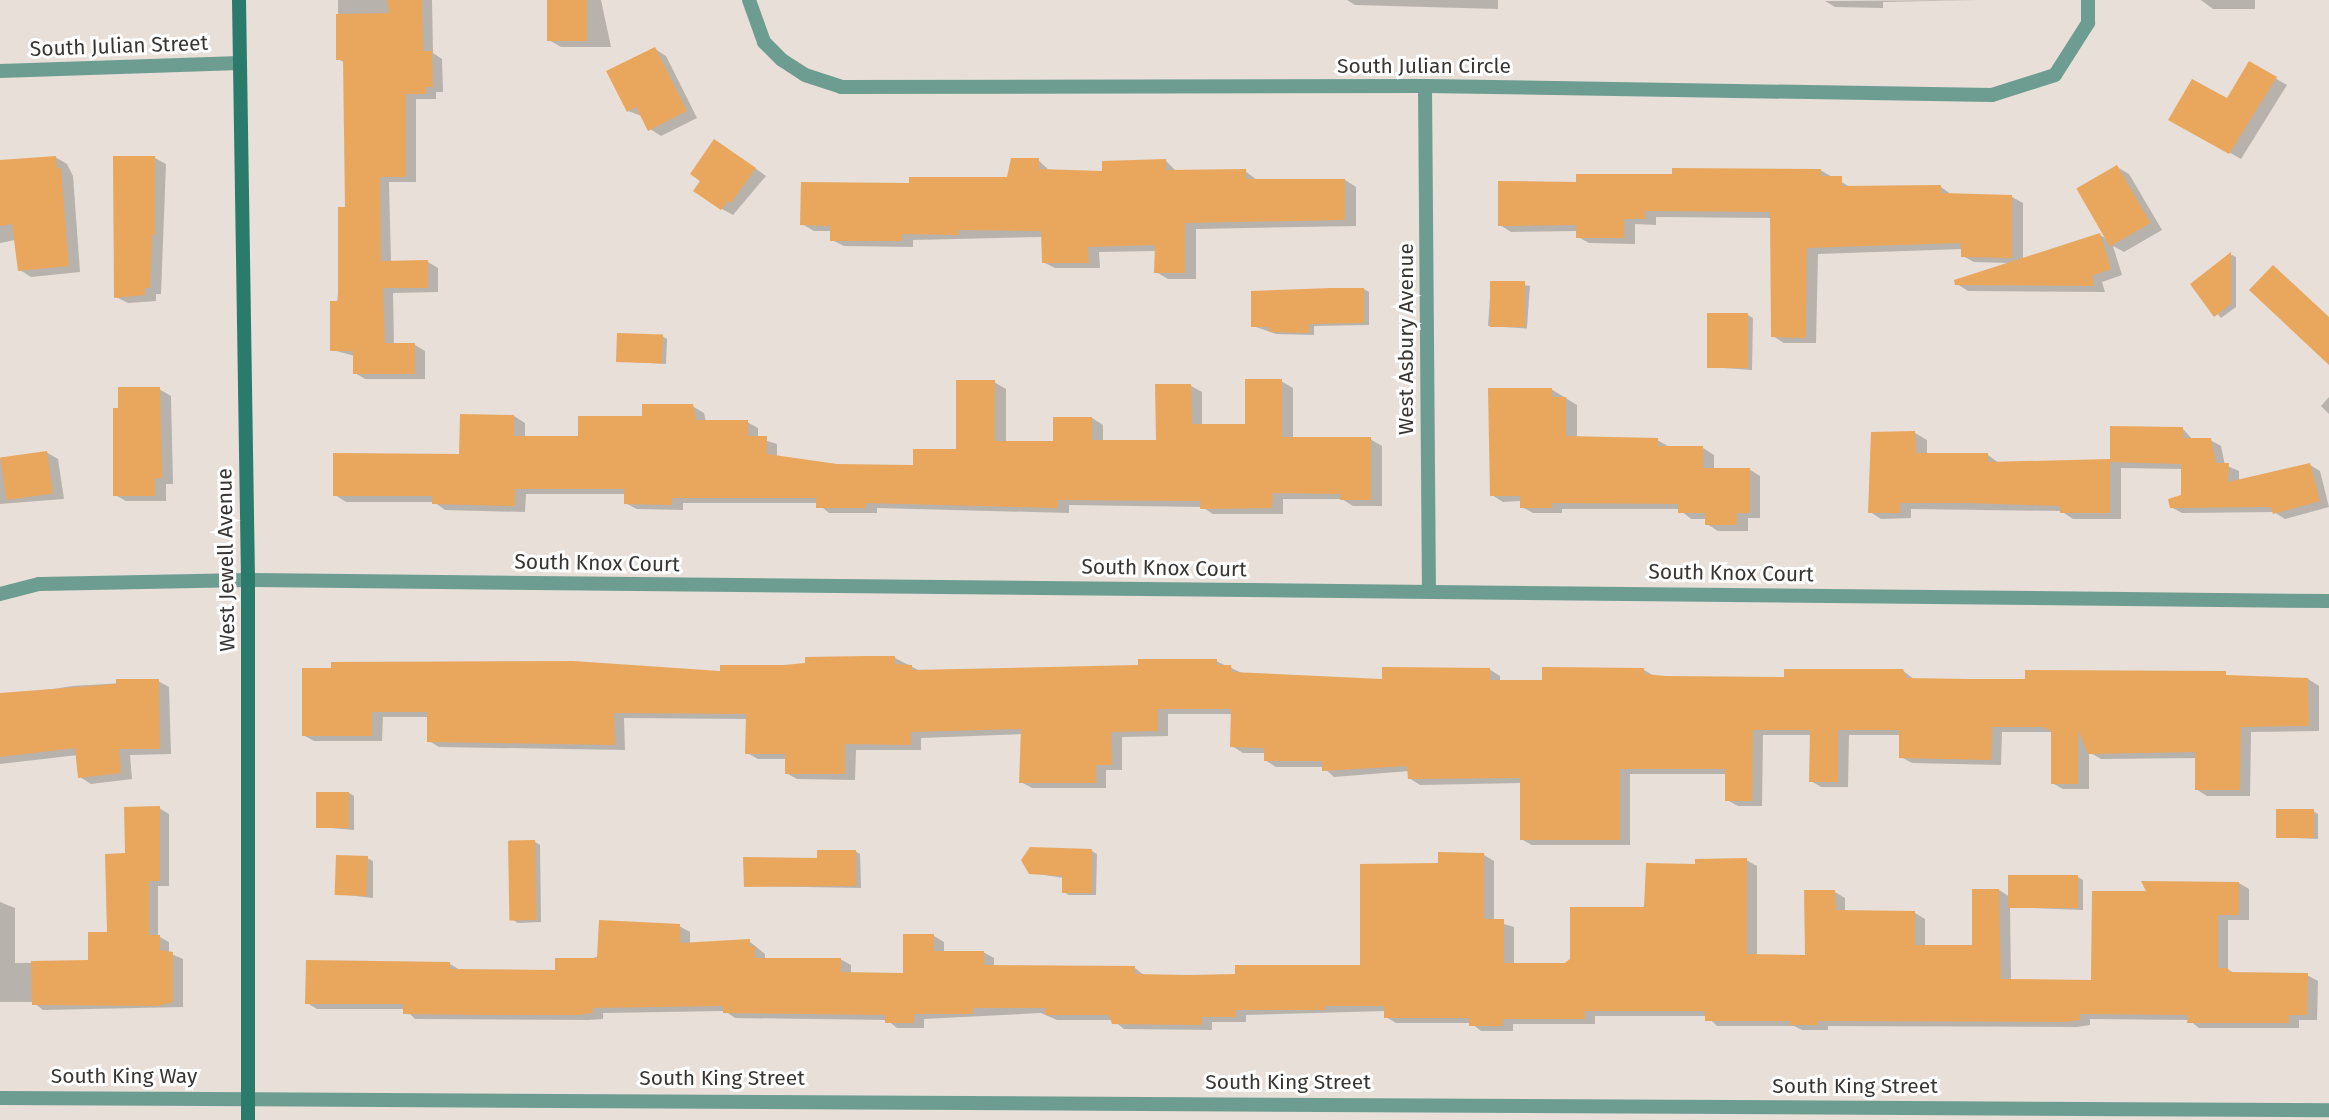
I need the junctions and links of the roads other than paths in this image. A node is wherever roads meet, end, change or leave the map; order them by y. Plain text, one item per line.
1 (239, 0) edge
2 (749, 0) edge
3 (2088, 0) edge
4 (240, 63) junction
5 (0, 71) edge
6 (1425, 86) junction
7 (248, 580) junction
8 (1429, 591) junction
9 (0, 594) edge
10 (2329, 601) edge
11 (248, 1096) junction
12 (0, 1098) edge
13 (2329, 1110) edge
14 (248, 1120) edge

1 - 4 main road, West Jewell Avenue
2 - 6 street, South Julian Circle
3 - 6 street, South Julian Circle
4 - 5 street, South Julian Street
4 - 7 main road, West Jewell Avenue
6 - 8 street, West Asbury Avenue
7 - 8 street, South Knox Court
7 - 9 street, South Knox Court
7 - 11 main road, West Jewell Avenue
8 - 10 street, South Knox Court
11 - 12 street, South King Way
11 - 13 street, South King Street
11 - 14 main road, West Jewell Avenue

